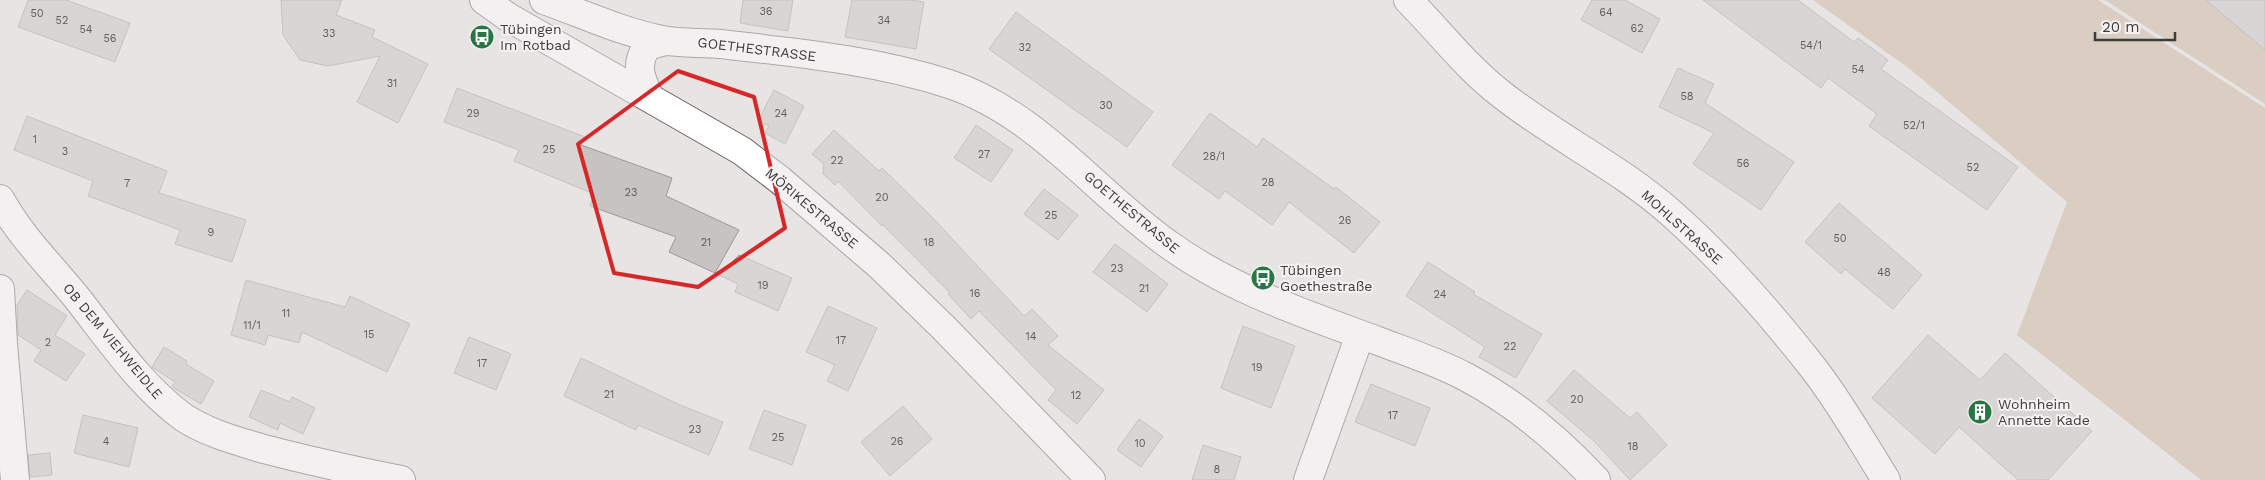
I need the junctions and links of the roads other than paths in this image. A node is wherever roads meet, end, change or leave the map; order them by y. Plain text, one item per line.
1 (484, 0) edge
2 (544, 0) edge
3 (1408, 0) edge
4 (665, 41) junction
5 (649, 96) junction
6 (0, 199) edge
7 (0, 289) edge
8 (1360, 335) junction
9 (15, 480) edge
10 (402, 480) edge
11 (1091, 480) edge
12 (1308, 480) edge
13 (1596, 480) edge
14 (1886, 480) edge

1 - 5 street, MÖRIKESTRASSE
2 - 4 street, GOETHESTRASSE
3 - 14 street, MOHLSTRASSE
4 - 5 street, GOETHESTRASSE
4 - 8 street, GOETHESTRASSE
5 - 11 street, MÖRIKESTRASSE
6 - 10 street, OB DEM VIEHWEIDLE
7 - 9 street
8 - 12 street
8 - 13 street, GOETHESTRASSE

